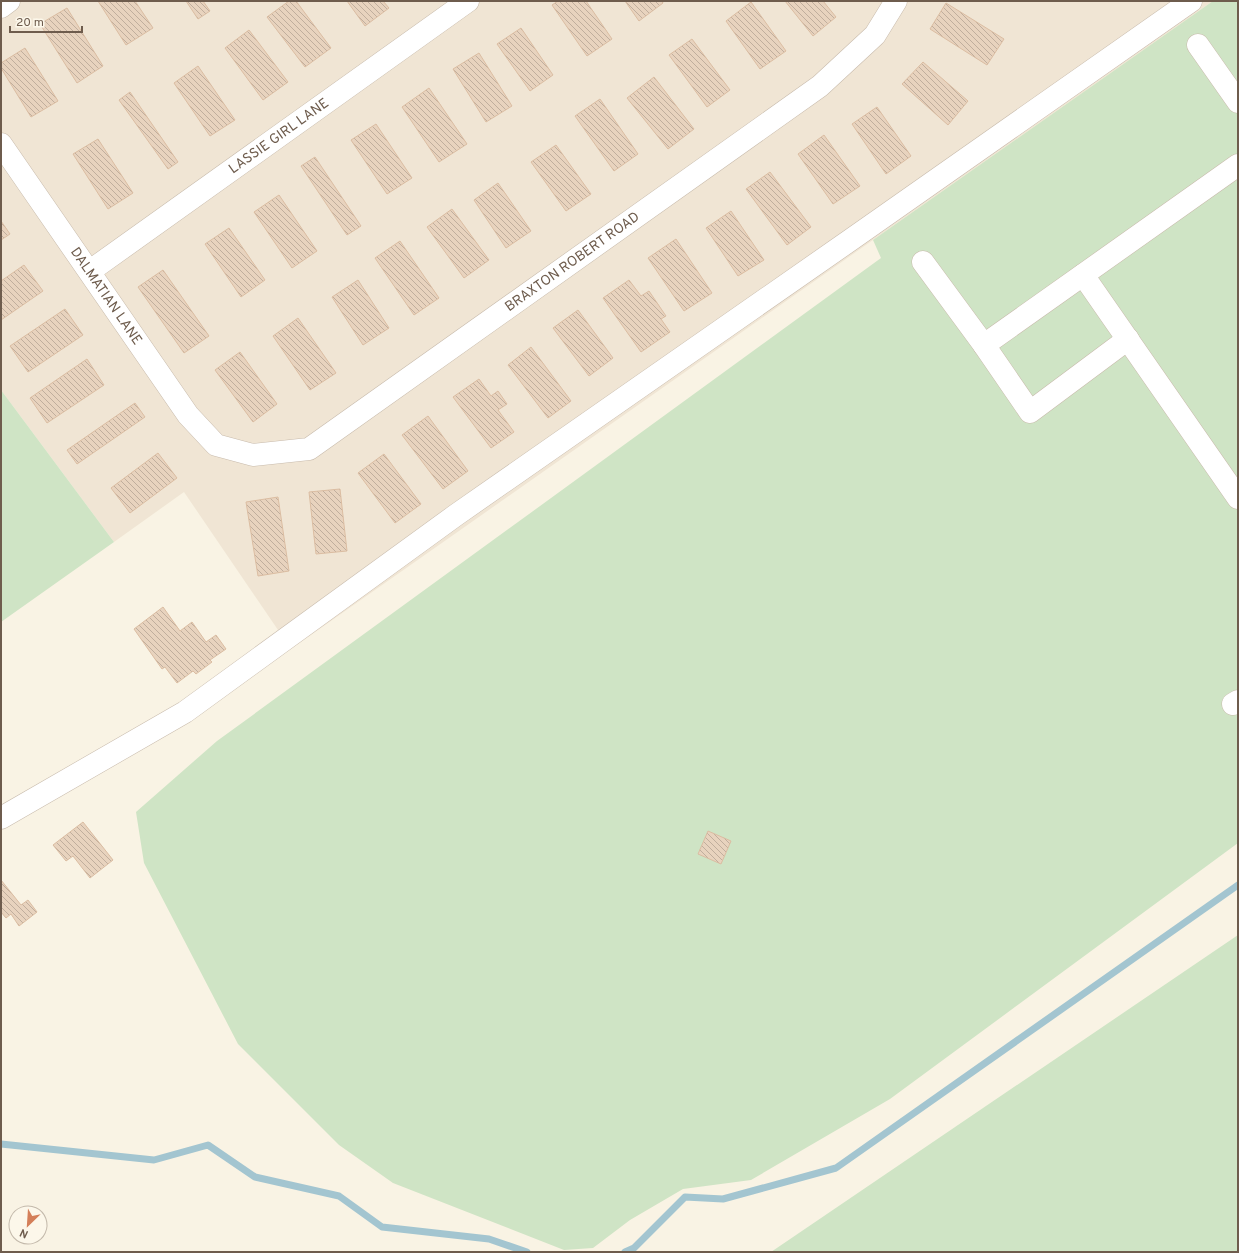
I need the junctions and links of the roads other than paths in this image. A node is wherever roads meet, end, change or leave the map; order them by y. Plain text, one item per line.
1 (9, 1) edge
2 (468, 1) edge
3 (896, 1) edge
4 (1191, 1) edge
5 (1, 7) edge
6 (1198, 46) dead end
7 (1238, 102) edge
8 (1, 144) edge
9 (1238, 165) edge
10 (923, 262) dead end
11 (90, 271) junction
12 (1083, 275) junction
13 (1128, 339) junction
14 (984, 345) junction
15 (216, 445) joint
16 (1238, 498) edge
17 (1, 818) edge

1 - 5 street
2 - 11 street, LASSIE GIRL LANE
3 - 15 street, BRAXTON ROBERT ROAD
4 - 17 street
6 - 7 street
8 - 11 street, DALMATIAN LANE
9 - 12 street
10 - 14 street
11 - 15 street, DALMATIAN LANE
12 - 13 street
12 - 14 street
13 - 14 street
13 - 16 street

